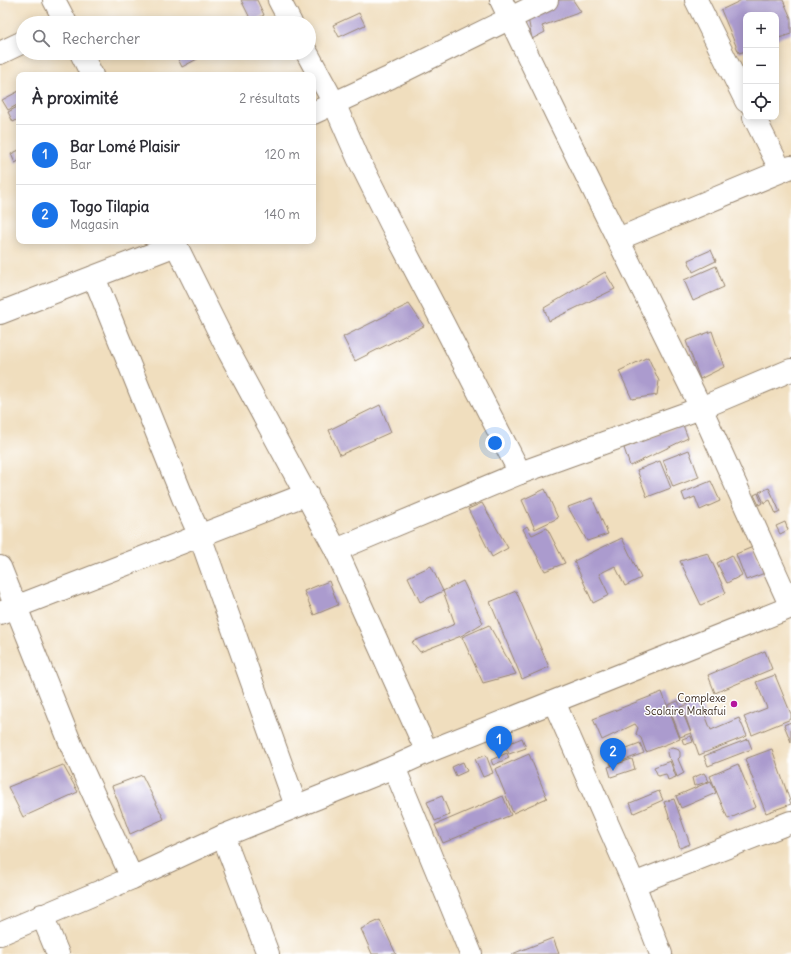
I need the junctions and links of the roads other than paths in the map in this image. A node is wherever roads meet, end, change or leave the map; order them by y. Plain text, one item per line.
1 (54, 0) edge
2 (279, 0) edge
3 (547, 0) edge
4 (696, 0) edge
5 (506, 9) edge
6 (61, 16) edge
7 (287, 16) edge
8 (16, 45) edge
9 (0, 53) edge
10 (84, 60) edge
11 (311, 60) edge
12 (90, 72) edge
13 (743, 95) edge
14 (334, 103) junction
15 (316, 112) edge
16 (756, 120) edge
17 (786, 169) edge
18 (618, 239) junction
19 (173, 244) edge
20 (175, 244) edge
21 (94, 276) junction
22 (0, 313) edge
23 (791, 370) edge
24 (701, 408) junction
25 (520, 473) junction
26 (307, 494) junction
27 (200, 536) junction
28 (336, 550) junction
29 (0, 567) edge
30 (791, 607) edge
31 (8, 609) edge
32 (554, 702) junction
33 (427, 752) junction
34 (394, 767) junction
35 (296, 806) junction
36 (791, 822) edge
37 (223, 836) junction
38 (132, 878) junction
39 (634, 884) junction
40 (42, 915) junction
41 (0, 934) edge
42 (58, 954) edge
43 (268, 954) edge
44 (471, 954) edge
45 (661, 954) edge

1 - 6 street
2 - 7 street
3 - 5 street
4 - 13 street
5 - 14 street
5 - 18 street
8 - 9 street
10 - 12 street
11 - 14 street
14 - 15 street
14 - 25 street
16 - 17 street
17 - 18 street
18 - 24 street
19 - 21 street
20 - 26 street
21 - 22 street
21 - 27 street
23 - 24 street
24 - 25 street
24 - 30 street
25 - 28 street
26 - 27 street
26 - 28 street
27 - 31 street
27 - 35 street
28 - 33 street
29 - 31 street
30 - 32 street
31 - 38 street
32 - 33 street
32 - 39 street
33 - 34 street
34 - 35 street
34 - 44 street
35 - 37 street
36 - 39 street
37 - 38 street
37 - 43 street
38 - 40 street
39 - 45 street
40 - 41 street
40 - 42 street

